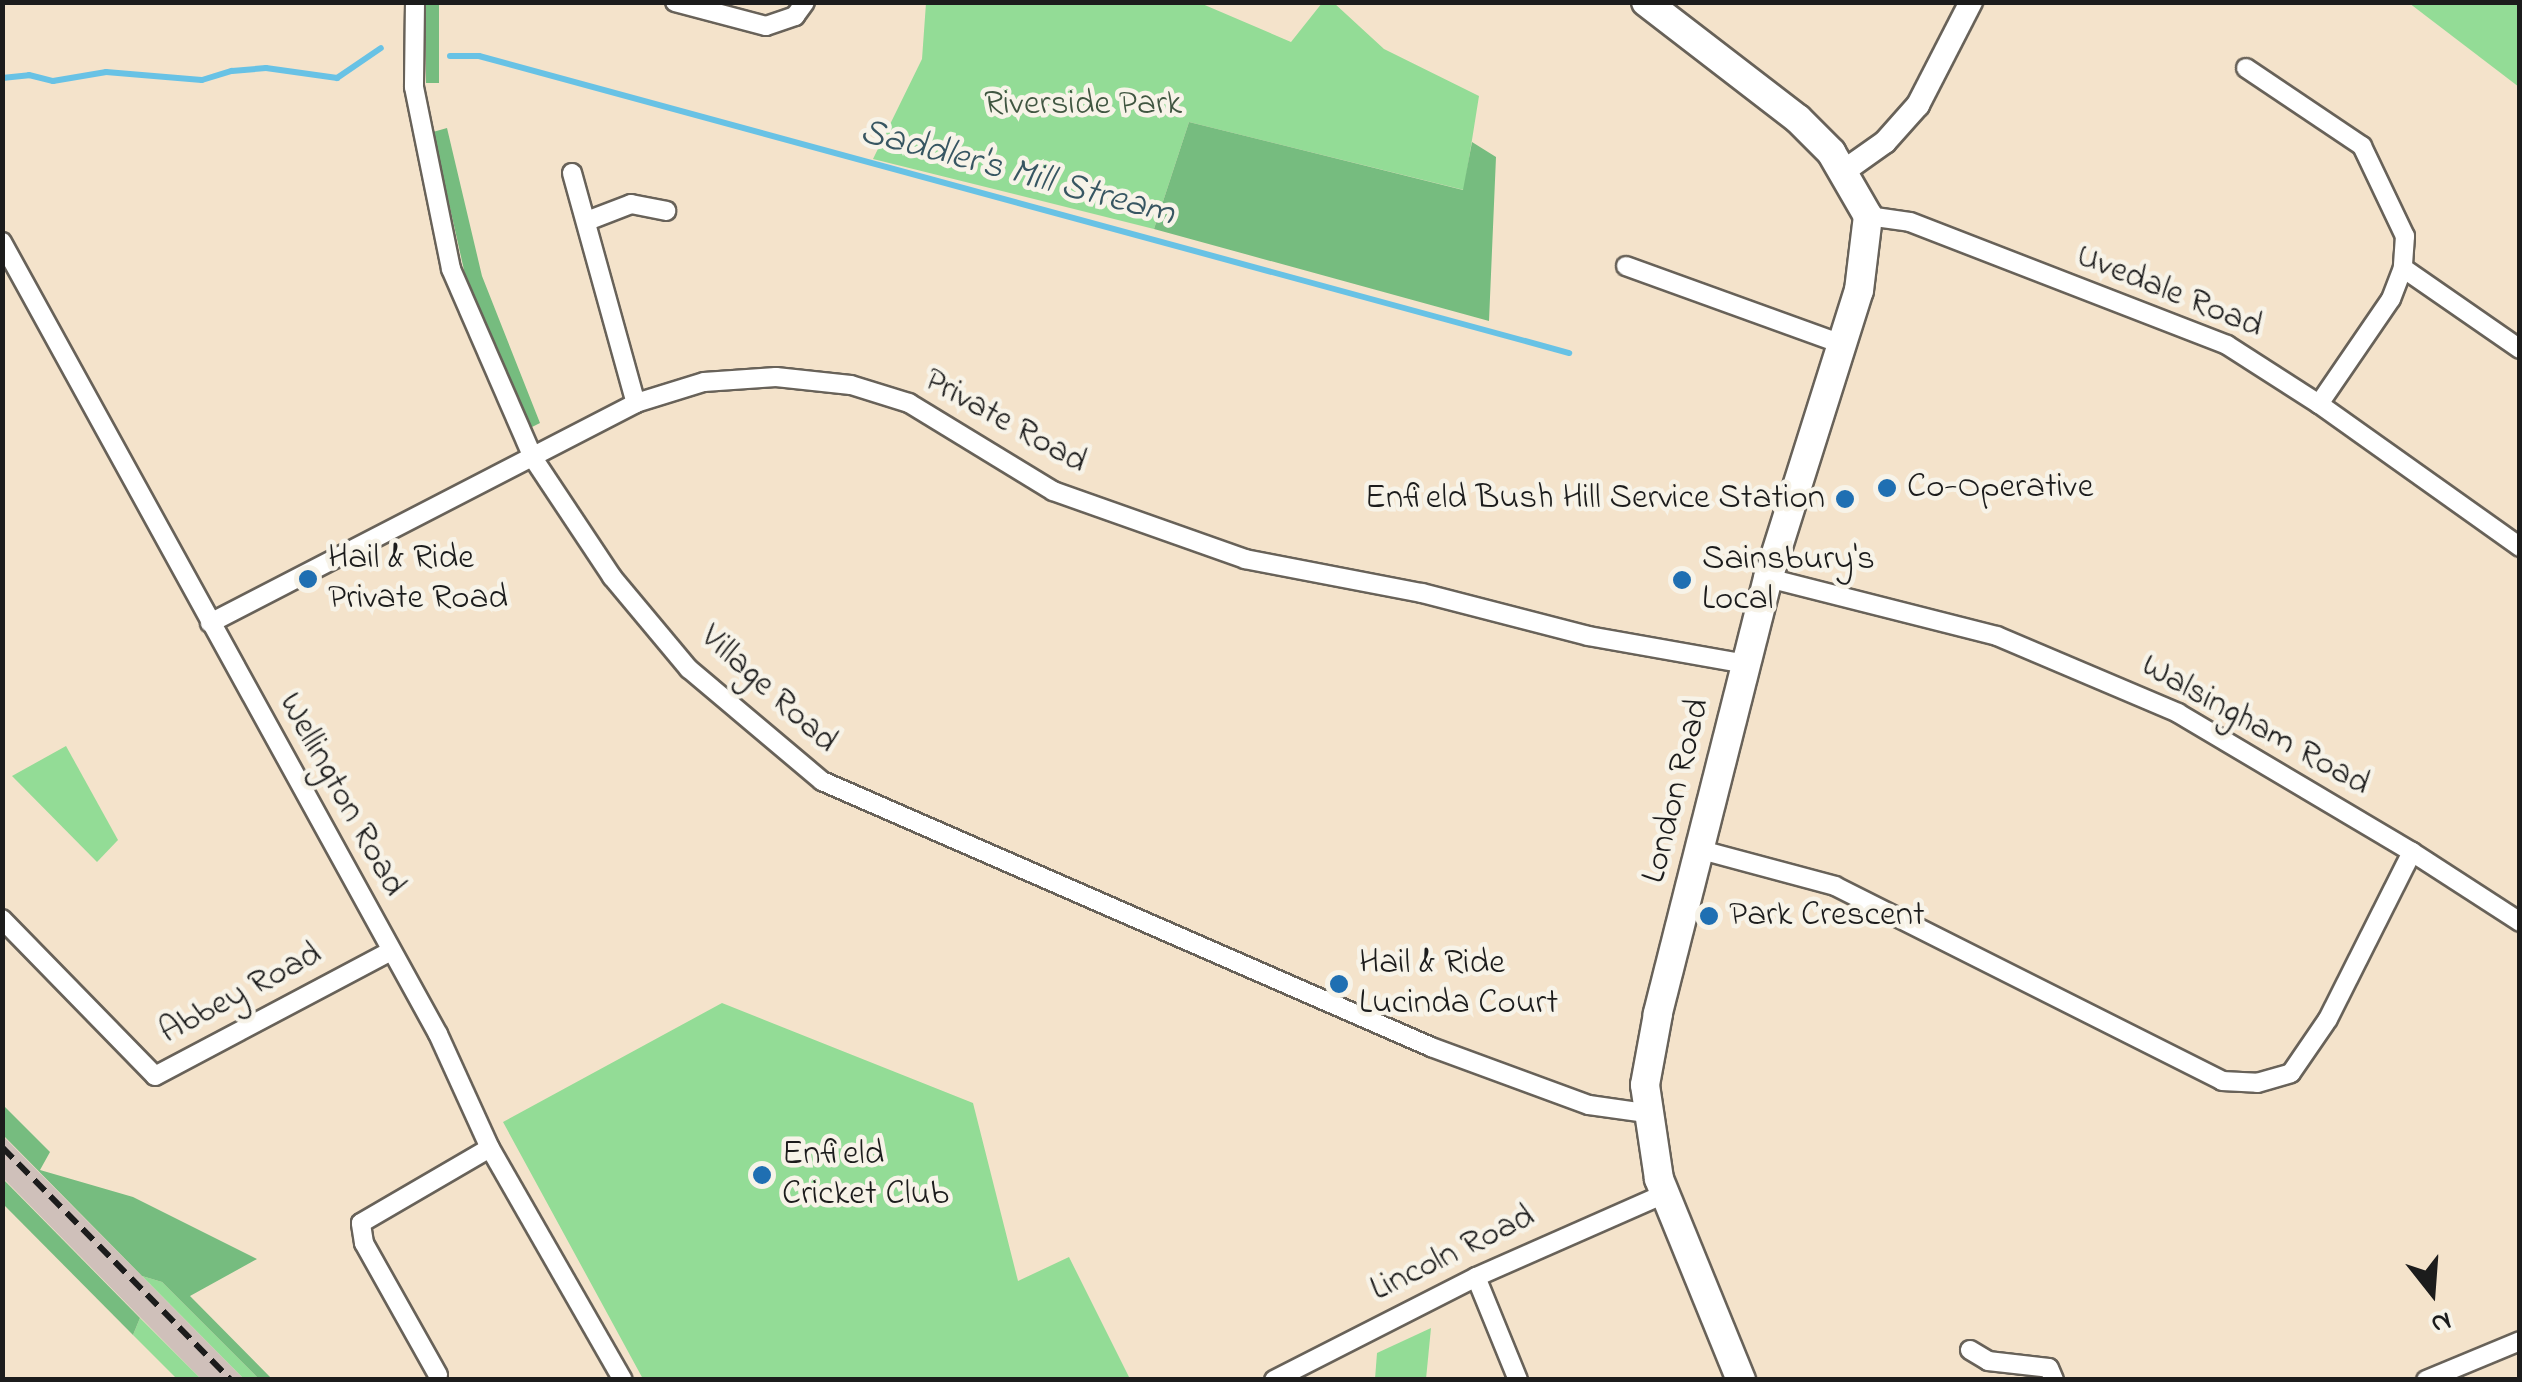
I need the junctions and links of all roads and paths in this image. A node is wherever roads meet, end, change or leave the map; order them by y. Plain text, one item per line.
1 (415, 2) edge
2 (675, 2) edge
3 (805, 2) edge
4 (1646, 2) edge
5 (1971, 2) edge
6 (2246, 68) dead end
7 (1844, 171) junction
8 (572, 173) dead end
9 (666, 211) dead end
10 (1868, 216) junction
11 (587, 220) junction
12 (2, 242) edge
13 (1626, 266) dead end
14 (2403, 268) junction
15 (1840, 344) junction
16 (2520, 349) edge
17 (636, 403) junction
18 (2319, 404) junction
19 (533, 458) junction
20 (2520, 547) edge
21 (1768, 578) junction
22 (210, 623) junction
23 (1747, 664) junction
24 (1701, 850) junction
25 (2412, 852) junction
26 (2, 919) edge
27 (2520, 922) edge
28 (391, 951) junction
29 (1646, 1113) junction
30 (490, 1148) junction
31 (1664, 1194) junction
32 (1476, 1277) junction
33 (2520, 1341) edge
34 (1970, 1350) dead end
35 (438, 1375) dead end
36 (623, 1380) edge
37 (1274, 1380) edge
38 (1518, 1380) edge
39 (1742, 1380) edge
40 (2054, 1380) edge
41 (2426, 1380) edge

1 - 19 street, Village Road
2 - 3 street
4 - 7 main road
5 - 7 street
6 - 14 street
7 - 10 main road
8 - 11 street
9 - 11 street
10 - 15 main road, London Road
10 - 18 street, Uvedale Road
11 - 17 street
12 - 22 street, Wellington Road
13 - 15 street
14 - 16 street
14 - 18 street
15 - 21 main road, London Road
17 - 19 street, Private Road
17 - 23 street, Private Road
18 - 20 street, Uvedale Road
19 - 22 street, Private Road
19 - 29 street, Village Road
21 - 23 main road, London Road
21 - 25 street, Walsingham Road
22 - 28 street, Wellington Road
23 - 24 main road, London Road
24 - 25 street
24 - 29 main road, London Road
25 - 27 street, Walsingham Road
26 - 28 street, Abbey Road
28 - 30 street, Wellington Road
29 - 31 main road, London Road
30 - 35 street
30 - 36 street, Wellington Road
31 - 32 street, Lincoln Road
31 - 39 main road, London Road
32 - 37 street, Lincoln Road
32 - 38 street
33 - 41 street
34 - 40 street

